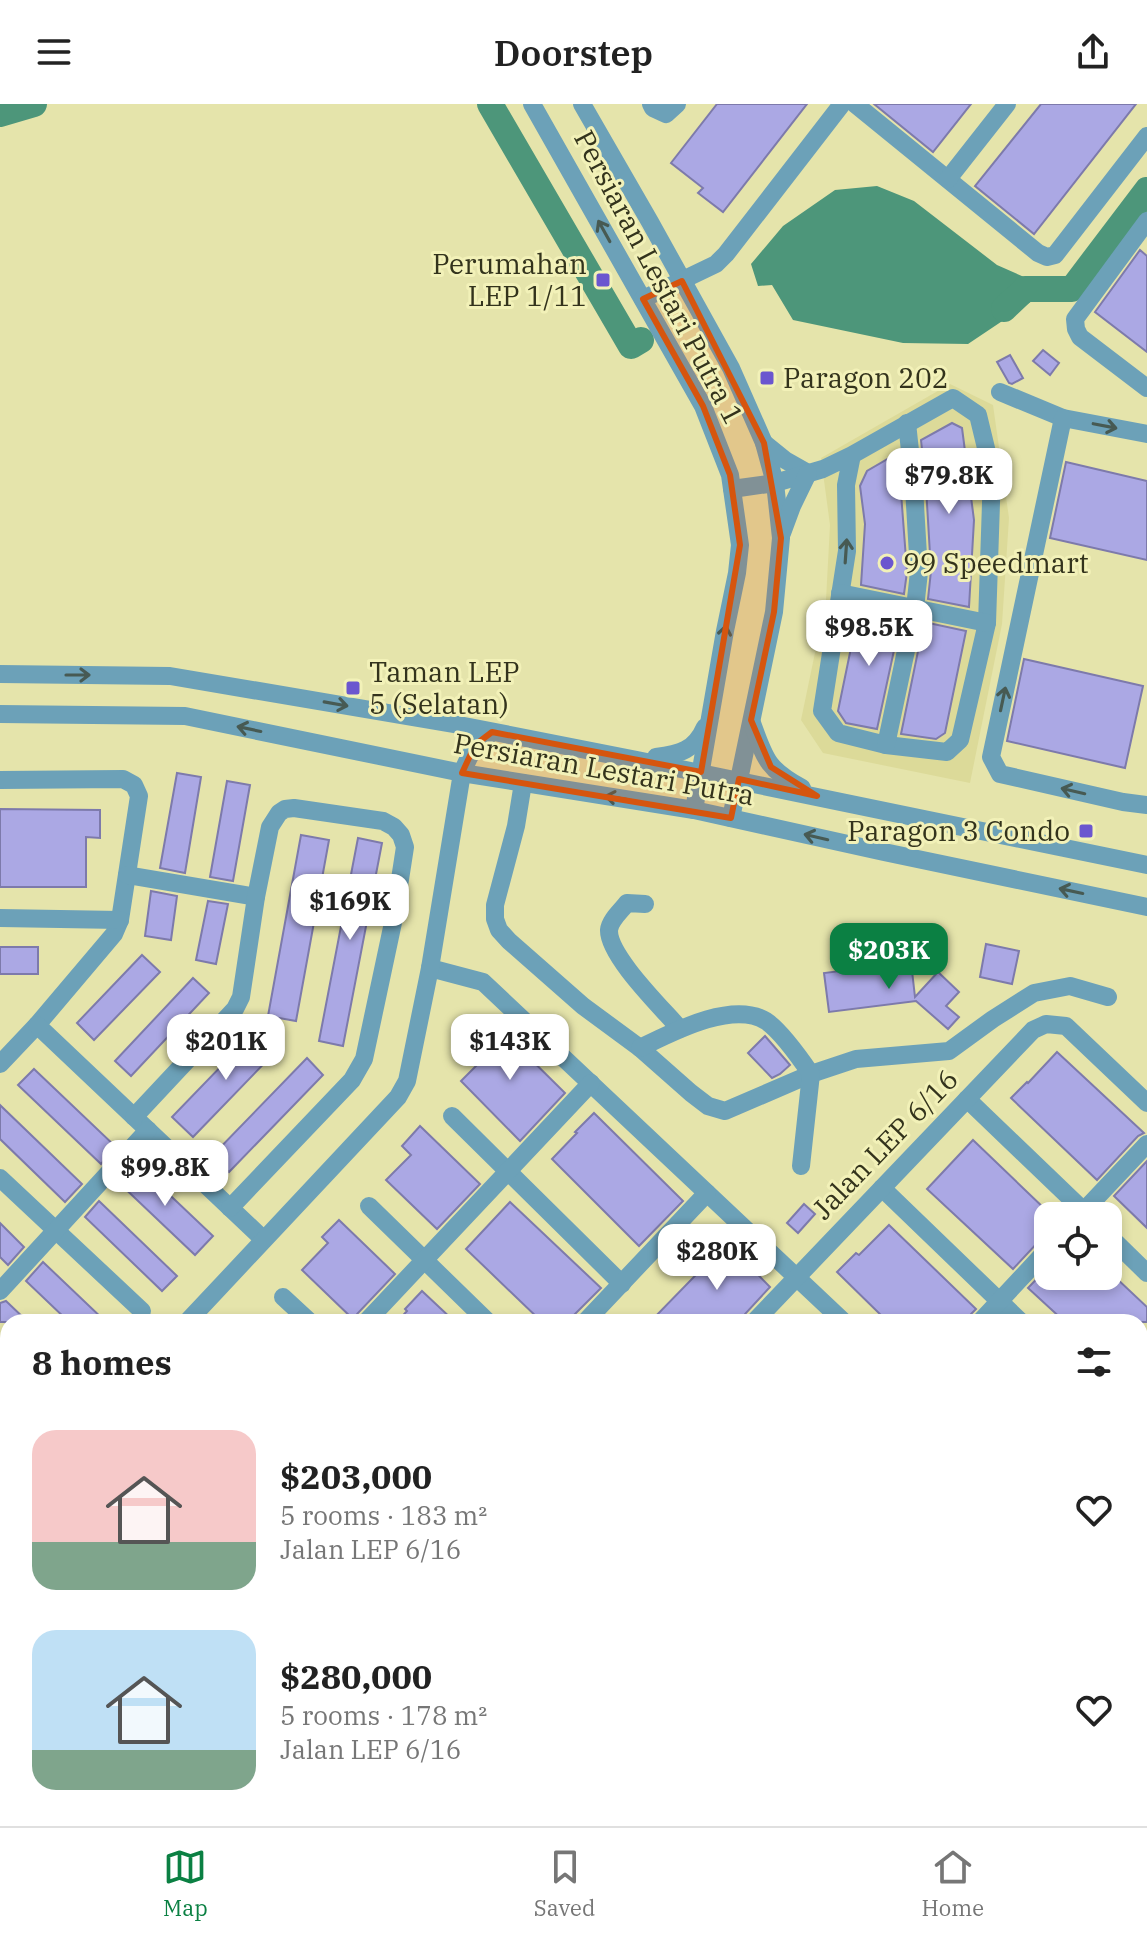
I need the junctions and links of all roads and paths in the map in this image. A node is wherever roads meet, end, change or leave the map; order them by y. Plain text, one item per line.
1 (532, 104) edge
2 (582, 104) edge
3 (651, 104) edge
4 (677, 104) edge
5 (842, 104) edge
6 (855, 104) edge
7 (1007, 104) edge
8 (1147, 136) edge
9 (948, 179) junction
10 (1147, 221) edge
11 (682, 281) junction
12 (643, 299) junction
13 (1147, 388) edge
14 (1000, 392) dead end
15 (1063, 418) junction
16 (907, 423) junction
17 (1147, 434) edge
18 (764, 443) junction
19 (852, 455) junction
20 (815, 471) junction
21 (775, 483) junction
22 (732, 489) junction
23 (846, 499) junction
24 (781, 538) junction
25 (840, 593) junction
26 (915, 608) junction
27 (987, 623) junction
28 (0, 674) edge
29 (0, 714) edge
30 (711, 714) junction
31 (751, 720) junction
32 (492, 732) junction
33 (886, 745) junction
34 (637, 760) junction
35 (701, 772) junction
36 (462, 773) junction
37 (739, 779) junction
38 (0, 780) edge
39 (523, 783) junction
40 (817, 796) junction
41 (1147, 805) edge
42 (694, 810) junction
43 (731, 818) junction
44 (1147, 865) edge
45 (127, 875) junction
46 (256, 897) junction
47 (645, 904) dead end
48 (1147, 907) edge
49 (0, 918) edge
50 (120, 920) junction
51 (430, 968) junction
52 (1108, 997) dead end
53 (37, 1025) junction
54 (680, 1029) junction
55 (640, 1048) junction
56 (0, 1064) edge
57 (811, 1074) junction
58 (591, 1083) junction
59 (967, 1099) junction
60 (1147, 1103) edge
61 (452, 1116) dead end
62 (141, 1124) junction
63 (1147, 1144) edge
64 (801, 1166) dead end
65 (508, 1172) junction
66 (0, 1178) edge
67 (882, 1188) junction
68 (707, 1193) junction
69 (1072, 1202) edge
70 (1095, 1202) edge
71 (369, 1206) dead end
72 (230, 1208) junction
73 (56, 1230) junction
74 (263, 1239) junction
75 (1122, 1249) edge
76 (424, 1260) junction
77 (1034, 1264) edge
78 (1147, 1273) edge
79 (797, 1277) junction
80 (622, 1284) junction
81 (0, 1291) edge
82 (283, 1297) dead end
83 (999, 1301) junction
84 (142, 1311) dead end
85 (194, 1314) edge
86 (301, 1314) edge
87 (373, 1314) edge
88 (480, 1314) edge
89 (593, 1314) edge
90 (762, 1314) edge
91 (836, 1314) edge
92 (987, 1314) edge
93 (1013, 1314) edge

12 -> 1 street, Persiaran Lestari Putra 1
2 - 11 street, Persiaran Lestari Putra 1
3 - 4 street
5 - 11 street
6 - 9 street
7 - 9 street
8 - 9 street
10 - 13 street
11 - 12 street
11 - 18 street, Persiaran Lestari Putra 1
12 - 22 street, Persiaran Lestari Putra 1
14 - 15 street
15 -> 17 street
41 -> 15 street
16 - 19 street
16 - 26 street
16 - 27 street
18 - 20 street
18 - 21 street, Persiaran Lestari Putra 1
19 - 20 street
19 - 23 street
20 - 21 street
20 - 23 street
20 - 24 street
21 - 22 street
21 - 24 street, Persiaran Lestari Putra 1
30 -> 22 street, Persiaran Lestari Putra 1
25 -> 23 street
24 - 31 street, Persiaran Lestari Putra 1
25 - 26 street
25 - 33 street
26 - 27 street
26 - 33 street
27 - 33 street
28 -> 32 street, Persiaran Lestari Putra
36 -> 29 street, Persiaran Lestari Putra
30 - 34 street
30 - 35 street, Persiaran Lestari Putra 1
31 - 37 street, Persiaran Lestari Putra 1
31 - 40 street
32 - 34 street, Persiaran Lestari Putra
32 - 36 street
34 - 35 street, Persiaran Lestari Putra
35 - 37 street, Persiaran Lestari Putra
35 - 42 street, Persiaran Lestari Putra 1
36 - 39 street, Persiaran Lestari Putra
36 - 51 street
37 - 40 street, Persiaran Lestari Putra
37 - 43 street, Persiaran Lestari Putra 1
38 - 45 street
42 -> 39 street, Persiaran Lestari Putra
39 - 55 street
40 - 44 street, Persiaran Lestari Putra
42 - 43 street, Persiaran Lestari Putra
48 -> 43 street, Persiaran Lestari Putra
45 - 46 street
45 - 50 street
46 - 62 street
46 - 72 street
47 - 54 street
49 - 50 street
50 - 53 street
51 - 58 street
51 - 74 street
52 - 57 street
53 - 56 street
53 - 62 street
54 - 55 street
54 - 57 street
55 - 57 street
57 - 64 street
58 - 65 street
58 - 68 street
59 - 60 street, Jalan LEP 6/16
59 - 67 street, Jalan LEP 6/16
59 - 69 street
61 - 65 street
62 - 72 street
62 - 73 street
63 - 70 street
65 - 76 street
65 - 80 street
66 - 73 street
67 - 79 street, Jalan LEP 6/16
67 - 83 street
68 - 79 street
68 - 80 street
71 - 76 street
72 - 74 street
73 - 81 street
73 - 84 street
74 - 85 street
75 - 78 street
76 - 87 street
76 - 88 street
77 - 83 street
79 - 90 street, Jalan LEP 6/16
79 - 91 street
80 - 89 street
82 - 86 street
83 - 92 street
83 - 93 street

